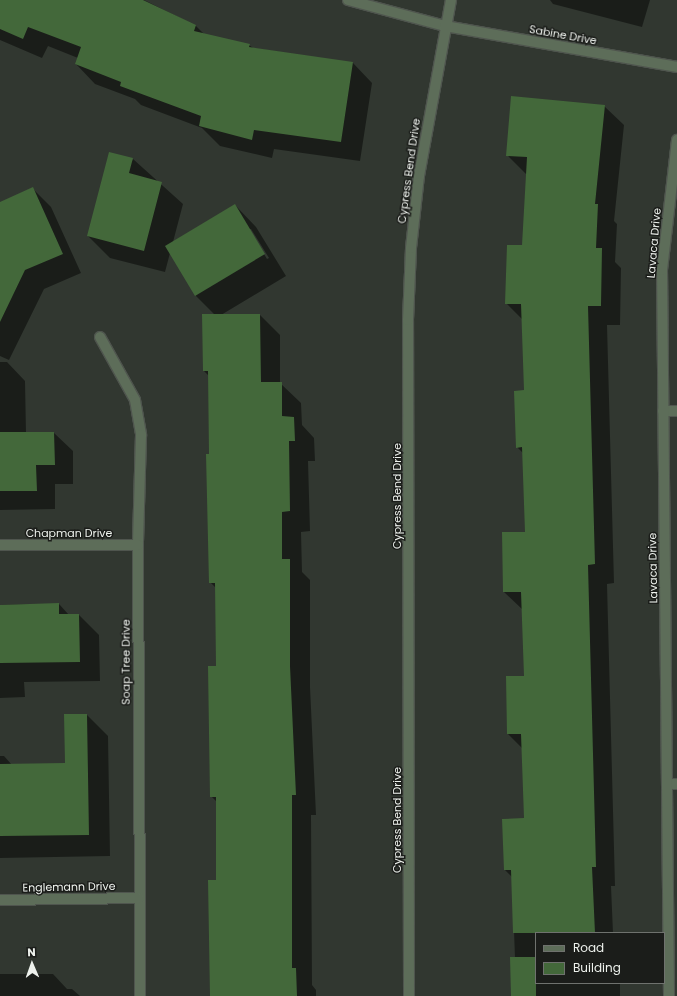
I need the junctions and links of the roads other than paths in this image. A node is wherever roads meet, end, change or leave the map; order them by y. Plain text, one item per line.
1 (348, 0) edge
2 (451, 0) edge
3 (444, 26) junction
4 (677, 68) edge
5 (677, 140) edge
6 (100, 337) dead end
7 (663, 411) junction
8 (677, 411) edge
9 (0, 545) edge
10 (138, 545) junction
11 (672, 784) edge
12 (139, 898) junction
13 (0, 900) edge
14 (140, 996) edge
15 (409, 996) edge
16 (669, 996) edge

1 - 3 street, Sabine Drive
2 - 3 street, Cypress Bend Drive
3 - 4 street, Sabine Drive
3 - 15 street, Cypress Bend Drive
5 - 7 street, Lavaca Drive
6 - 10 street, Soap Tree Drive
7 - 8 street
7 - 11 street, Lavaca Drive
9 - 10 street, Chapman Drive
10 - 12 street, Soap Tree Drive
11 - 16 street, Lavaca Drive
12 - 13 street, Englemann Drive
12 - 14 street, Soap Tree Drive

